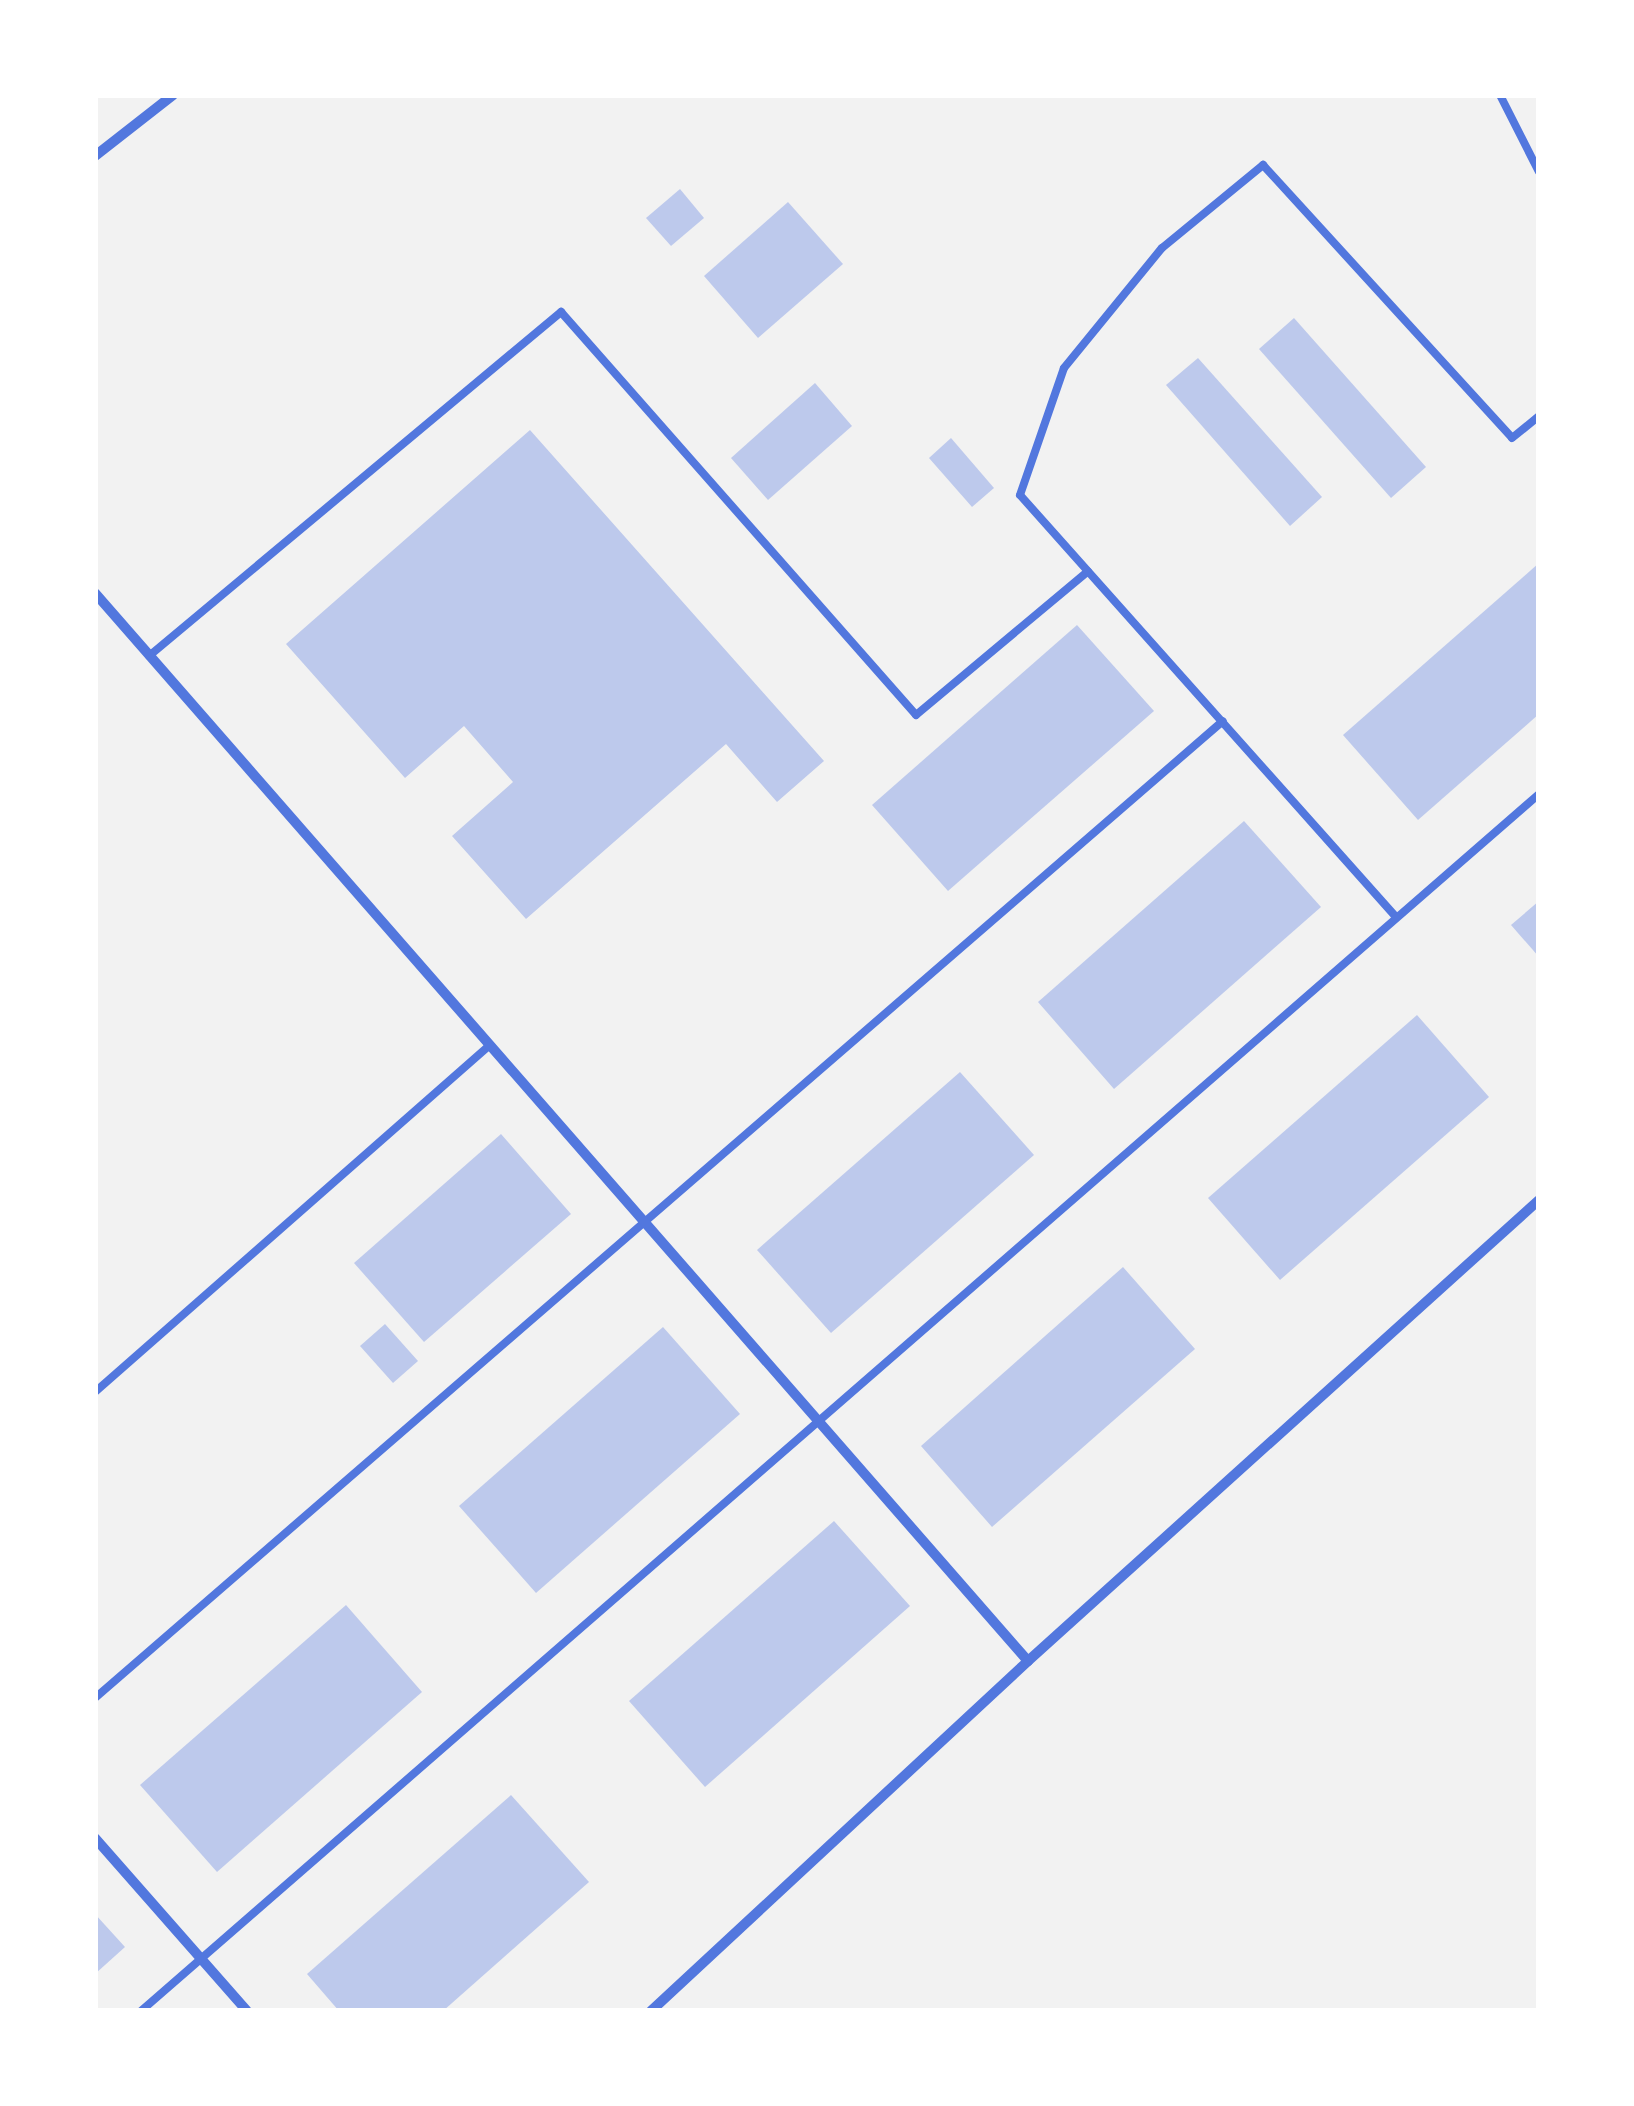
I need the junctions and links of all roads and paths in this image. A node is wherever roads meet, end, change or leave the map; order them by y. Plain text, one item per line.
1 (173, 95) edge
2 (1500, 95) edge
3 (95, 156) edge
4 (1539, 172) edge
5 (1539, 416) edge
6 (1088, 571) junction
7 (95, 593) edge
8 (149, 656) junction
9 (1224, 721) junction
10 (1539, 794) edge
11 (1396, 917) junction
12 (490, 1046) junction
13 (1539, 1200) edge
14 (643, 1221) junction
15 (95, 1392) edge
16 (818, 1422) junction
17 (1028, 1662) junction
18 (95, 1698) edge
19 (95, 1838) edge
20 (201, 1958) junction
21 (140, 2011) edge
22 (247, 2011) edge
23 (651, 2011) edge

1 - 3 street
2 - 4 lane
5 - 6 lane
6 - 8 lane
6 - 9 lane
7 - 8 street
8 - 12 street
9 - 11 lane
9 - 14 lane
10 - 11 lane
11 - 16 lane
12 - 14 street
12 - 15 lane
13 - 17 street
14 - 16 street
14 - 18 lane
16 - 17 street
16 - 20 lane
17 - 23 street
19 - 20 street
20 - 21 lane
20 - 22 street

